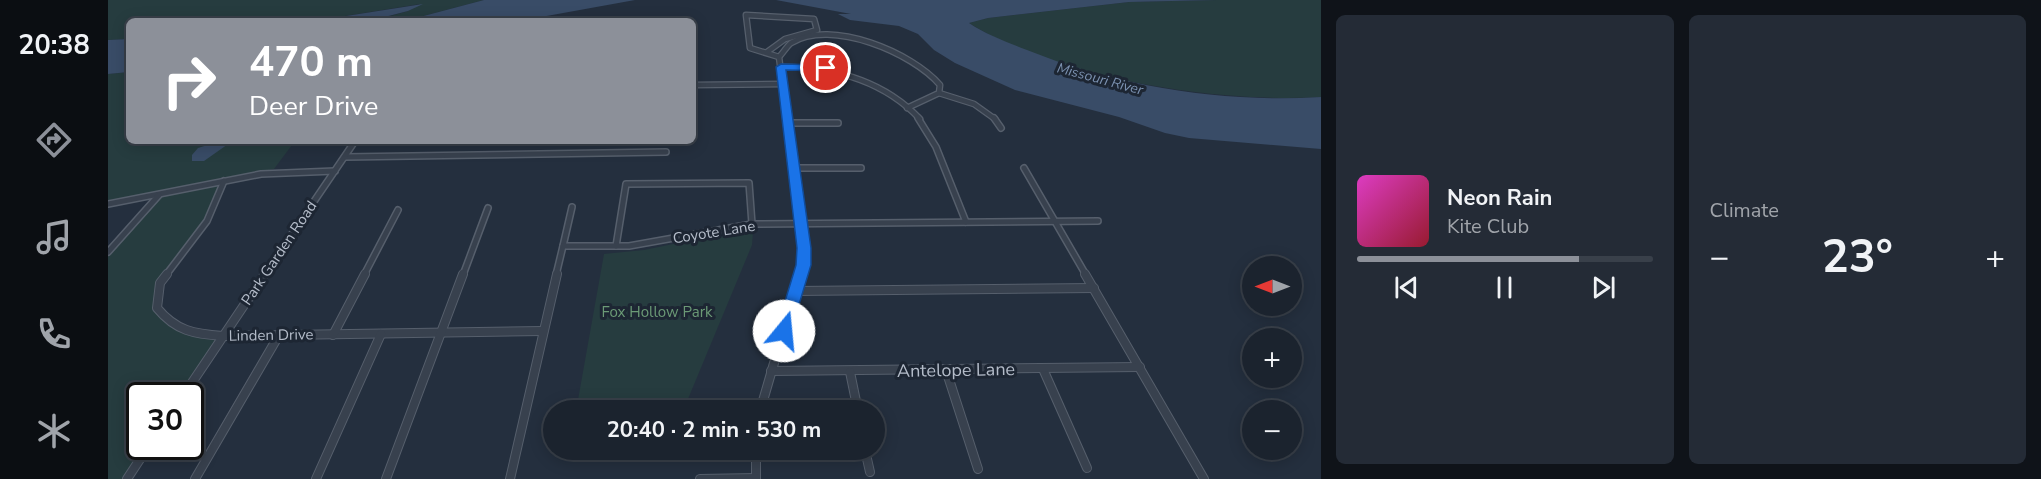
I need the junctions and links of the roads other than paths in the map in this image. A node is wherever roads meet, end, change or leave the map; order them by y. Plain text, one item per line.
1 (767, 52) junction
2 (779, 57) junction
3 (781, 67) junction
4 (783, 84) junction
5 (696, 85) edge
6 (939, 93) junction
7 (907, 108) junction
8 (790, 123) junction
9 (838, 123) dead end
10 (1001, 128) dead end
11 (353, 144) edge
12 (666, 152) dead end
13 (345, 157) junction
14 (794, 168) junction
15 (861, 168) dead end
16 (1024, 168) dead end
17 (335, 171) junction
18 (224, 181) junction
19 (160, 194) junction
20 (108, 204) edge
21 (572, 207) dead end
22 (488, 208) dead end
23 (398, 210) dead end
24 (1098, 221) dead end
25 (966, 222) junction
26 (1056, 222) junction
27 (752, 224) junction
28 (800, 224) junction
29 (563, 246) junction
30 (616, 246) junction
31 (108, 252) edge
32 (1094, 288) junction
33 (796, 291) junction
34 (542, 331) junction
35 (439, 333) junction
36 (381, 334) junction
37 (279, 335) junction
38 (333, 335) junction
39 (223, 336) junction
40 (1140, 367) junction
41 (1043, 369) junction
42 (946, 370) junction
43 (771, 371) junction
44 (850, 372) junction
45 (192, 382) edge
46 (763, 400) edge
47 (856, 400) edge
48 (139, 460) edge
49 (756, 460) edge
50 (867, 460) edge
51 (1087, 468) dead end
52 (978, 469) dead end
53 (870, 472) dead end
54 (127, 479) edge
55 (195, 479) edge
56 (316, 479) edge
57 (386, 479) edge
58 (510, 479) edge
59 (700, 479) edge
60 (756, 479) edge
61 (1204, 479) edge

1 - 1 street
1 - 2 street
2 - 3 street
2 - 6 street
3 - 4 street
3 - 7 street
4 - 5 street
4 - 8 street
6 - 7 street
6 - 10 street
7 - 25 street
8 - 9 street
8 - 14 street
11 - 13 street, Park Garden Road
12 - 13 street
13 - 17 street, Park Garden Road
14 - 15 street
14 - 28 street
16 - 26 street
17 - 18 street
17 - 39 street, Park Garden Road
18 - 19 street
18 - 39 street, Linden Drive
19 - 20 street
19 - 31 street
21 - 29 street
22 - 35 street
23 - 38 street
24 - 26 street, Coyote Lane
25 - 26 street, Coyote Lane
25 - 28 street, Coyote Lane
26 - 32 street
27 - 28 street, Coyote Lane
27 - 30 street, Coyote Lane
27 - 30 street
28 - 33 street
29 - 30 street, Coyote Lane
29 - 34 street
32 - 33 street
32 - 40 street
33 - 43 street
34 - 35 street, Linden Drive
34 - 58 street
35 - 36 street, Linden Drive
35 - 57 street
36 - 38 street, Linden Drive
36 - 56 street
37 - 38 street, Linden Drive
37 - 39 street, Linden Drive
37 - 55 street
39 - 45 street, Park Garden Road
40 - 41 street, Antelope Lane
40 - 61 street
41 - 42 street, Antelope Lane
41 - 51 street
42 - 44 street, Antelope Lane
42 - 52 street
43 - 44 street, Antelope Lane
43 - 46 street
44 - 47 street
48 - 54 street
49 - 60 street
50 - 53 street
59 - 60 street

